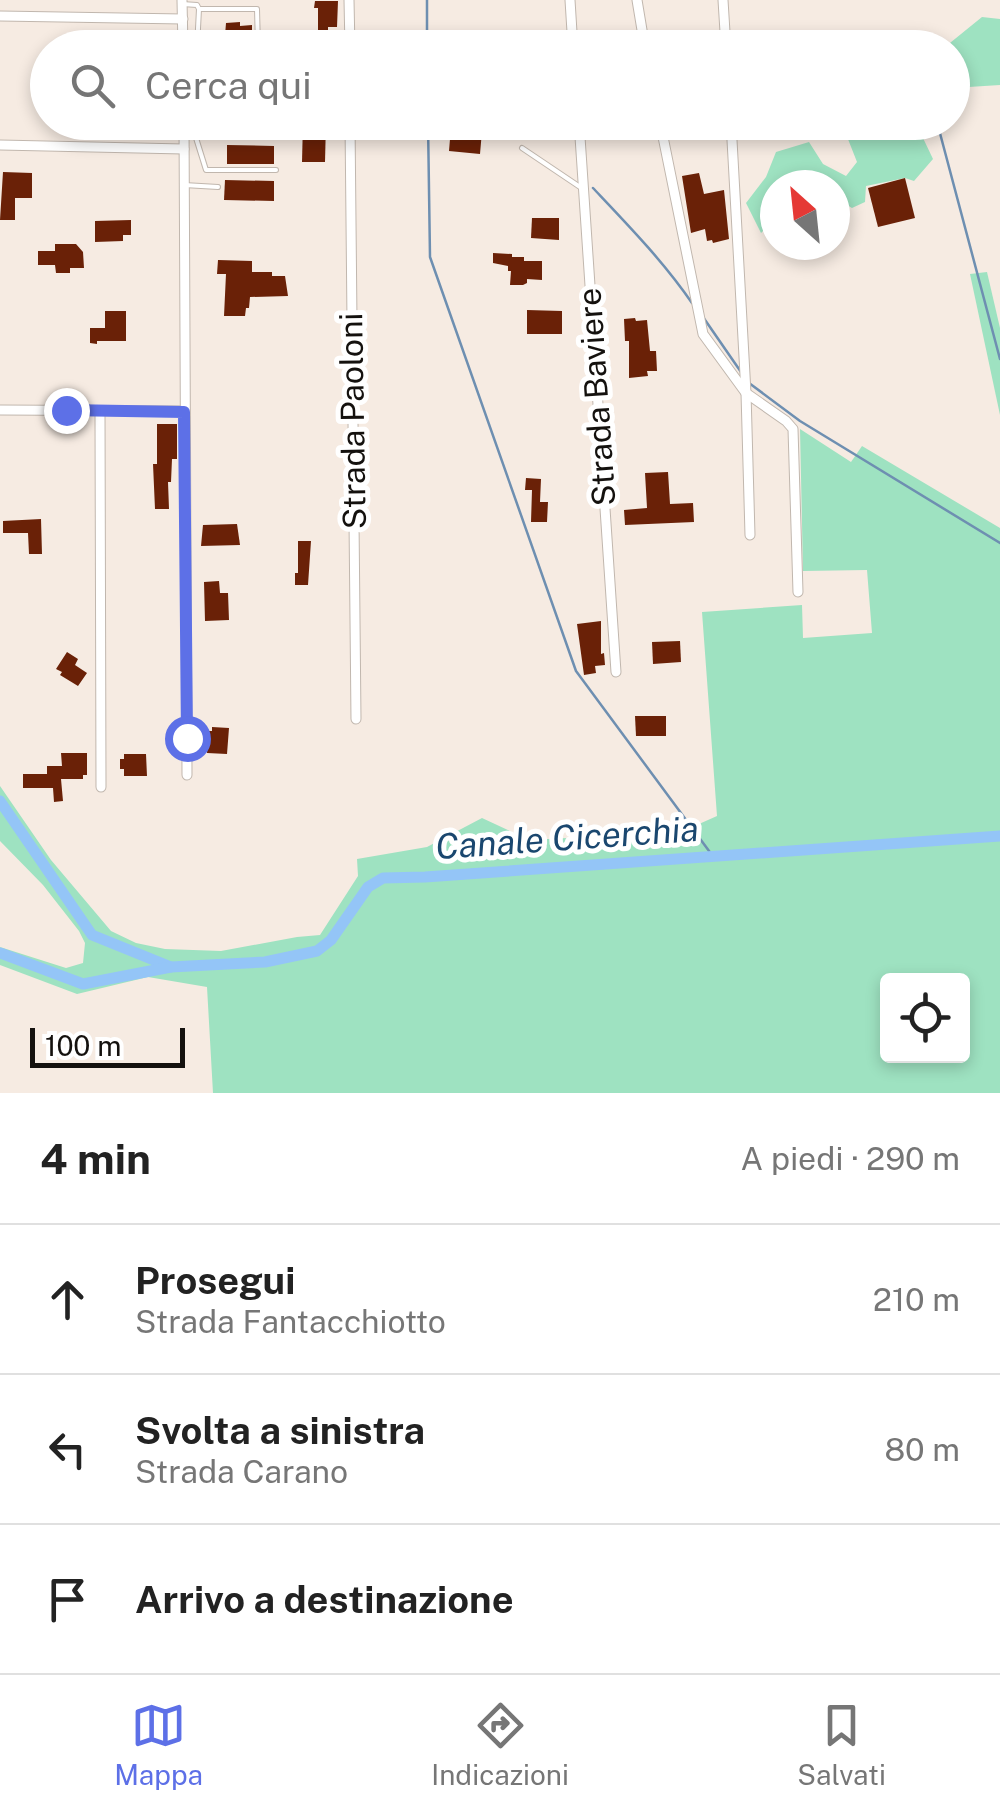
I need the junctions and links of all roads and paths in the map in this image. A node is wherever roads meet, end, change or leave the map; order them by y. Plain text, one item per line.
1 (349, 0) edge
2 (570, 0) edge
3 (637, 0) edge
4 (723, 0) edge
5 (182, 2) edge
6 (199, 9) junction
7 (0, 16) edge
8 (183, 19) junction
9 (183, 30) edge
10 (198, 30) edge
11 (258, 30) edge
12 (350, 30) edge
13 (572, 30) edge
14 (642, 30) edge
15 (725, 30) edge
16 (184, 140) edge
17 (197, 140) edge
18 (350, 140) edge
19 (580, 140) edge
20 (663, 140) edge
21 (731, 140) edge
22 (0, 144) edge
23 (522, 148) dead end
24 (184, 149) junction
25 (276, 170) dead end
26 (184, 186) junction
27 (218, 187) dead end
28 (584, 190) junction
29 (746, 393) junction
30 (0, 410) edge
31 (100, 411) junction
32 (184, 412) junction
33 (750, 535) dead end
34 (798, 592) dead end
35 (616, 672) dead end
36 (356, 720) dead end
37 (188, 774) dead end
38 (101, 786) dead end

1 - 12 street
2 - 13 street
3 - 14 street
4 - 15 street
5 - 6 lane
5 - 8 street
6 - 10 lane
6 - 11 lane
7 - 8 street
8 - 9 street
16 - 24 street
17 - 25 lane
18 - 36 street, Strada Paoloni
19 - 28 street, Strada Baviere
20 - 29 street
21 - 29 street
22 - 24 street
23 - 28 lane
24 - 26 street
26 - 27 lane
26 - 32 street
28 - 35 street, Strada Baviere
29 - 33 street
29 - 34 street
30 - 31 street
31 - 32 street
31 - 38 street
32 - 37 street

